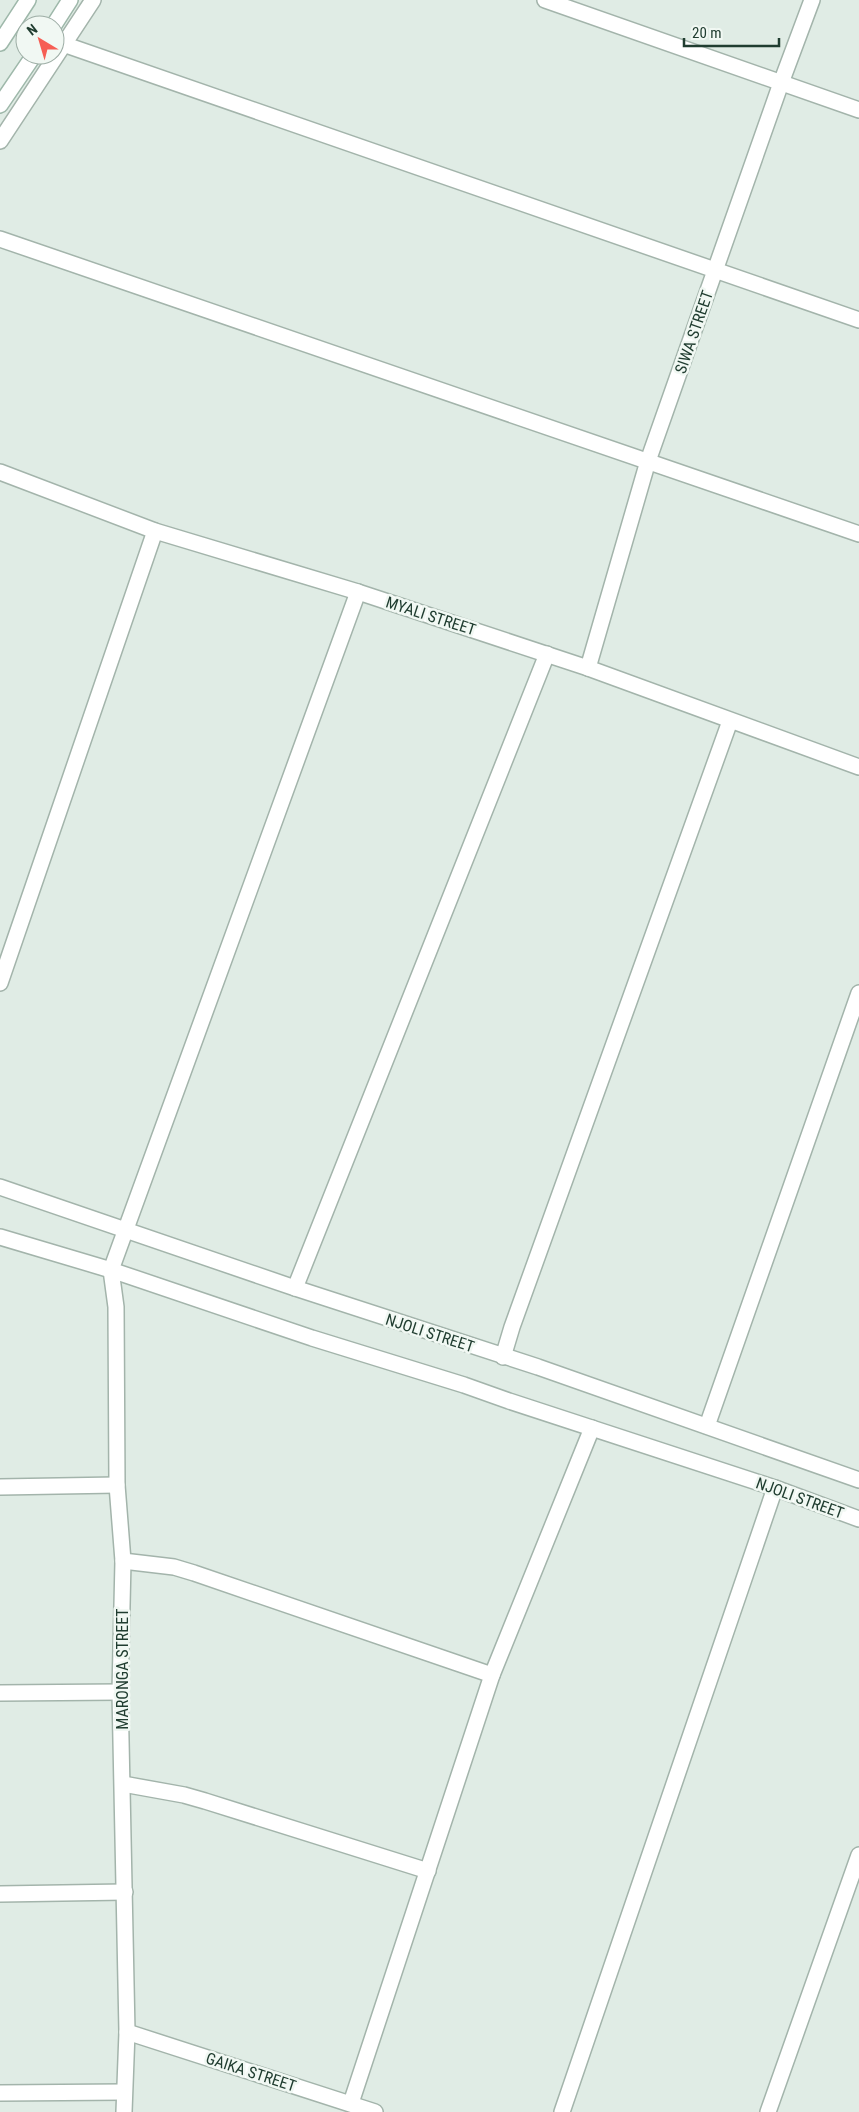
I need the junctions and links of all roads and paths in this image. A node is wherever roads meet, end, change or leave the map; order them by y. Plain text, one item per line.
1 (28, 0) edge
2 (70, 0) edge
3 (93, 0) edge
4 (544, 0) edge
5 (812, 0) edge
6 (60, 15) edge
7 (65, 34) edge
8 (0, 42) edge
9 (65, 43) edge
10 (27, 65) edge
11 (45, 65) edge
12 (781, 83) junction
13 (0, 105) edge
14 (859, 110) edge
15 (0, 141) edge
16 (0, 239) edge
17 (715, 271) junction
18 (859, 320) edge
19 (648, 461) junction
20 (0, 472) edge
21 (155, 531) junction
22 (859, 534) edge
23 (358, 592) junction
24 (547, 654) junction
25 (588, 668) junction
26 (730, 722) junction
27 (859, 767) edge
28 (0, 983) edge
29 (859, 993) edge
30 (0, 1187) edge
31 (126, 1229) junction
32 (0, 1237) edge
33 (111, 1270) junction
34 (295, 1288) junction
35 (503, 1357) junction
36 (707, 1426) junction
37 (592, 1428) junction
38 (859, 1480) edge
39 (117, 1485) junction
40 (0, 1486) edge
41 (775, 1488) junction
42 (859, 1519) edge
43 (123, 1561) junction
44 (492, 1675) junction
45 (120, 1692) junction
46 (0, 1693) edge
47 (123, 1784) junction
48 (859, 1855) edge
49 (428, 1870) junction
50 (125, 1892) junction
51 (0, 1894) edge
52 (127, 2032) junction
53 (124, 2092) junction
54 (0, 2093) edge
55 (351, 2104) junction
56 (124, 2112) edge
57 (375, 2112) edge
58 (562, 2112) edge
59 (768, 2112) edge

1 - 8 street
2 - 6 street
3 - 7 street
4 - 12 street
5 - 12 street, SIWA STREET
9 - 17 street
10 - 13 street
11 - 15 street
12 - 14 street
12 - 17 street, SIWA STREET
16 - 19 street
17 - 18 street
17 - 19 street, SIWA STREET
19 - 22 street
19 - 25 street, SIWA STREET
20 - 21 street, MYALI STREET
21 - 23 street, MYALI STREET
21 - 28 street
23 - 24 street, MYALI STREET
23 - 31 street, MARONGA STREET
24 - 25 street, MYALI STREET
24 - 34 street
25 - 26 street, MYALI STREET
26 - 27 street, MYALI STREET
26 - 35 street
29 - 36 street
30 - 31 street, NJOLI STREET
31 - 33 street, MARONGA STREET
31 - 34 street, NJOLI STREET
32 - 33 street, NJOLI STREET
33 - 37 street, NJOLI STREET
33 - 39 street, MARONGA STREET
34 - 35 street, NJOLI STREET
35 - 36 street, NJOLI STREET
36 - 38 street, NJOLI STREET
37 - 41 street, NJOLI STREET
37 - 44 street
39 - 40 street
39 - 43 street, MARONGA STREET
41 - 42 street, NJOLI STREET
41 - 58 street
43 - 44 street
43 - 45 street, MARONGA STREET
44 - 49 street
45 - 46 street
45 - 47 street, MARONGA STREET
47 - 49 street
47 - 50 street, MARONGA STREET
48 - 59 street
49 - 55 street
50 - 51 street
50 - 52 street, MARONGA STREET
52 - 53 street, MARONGA STREET
52 - 55 street, GAIKA STREET
53 - 54 street
53 - 56 street, MARONGA STREET
55 - 57 street, GAIKA STREET

